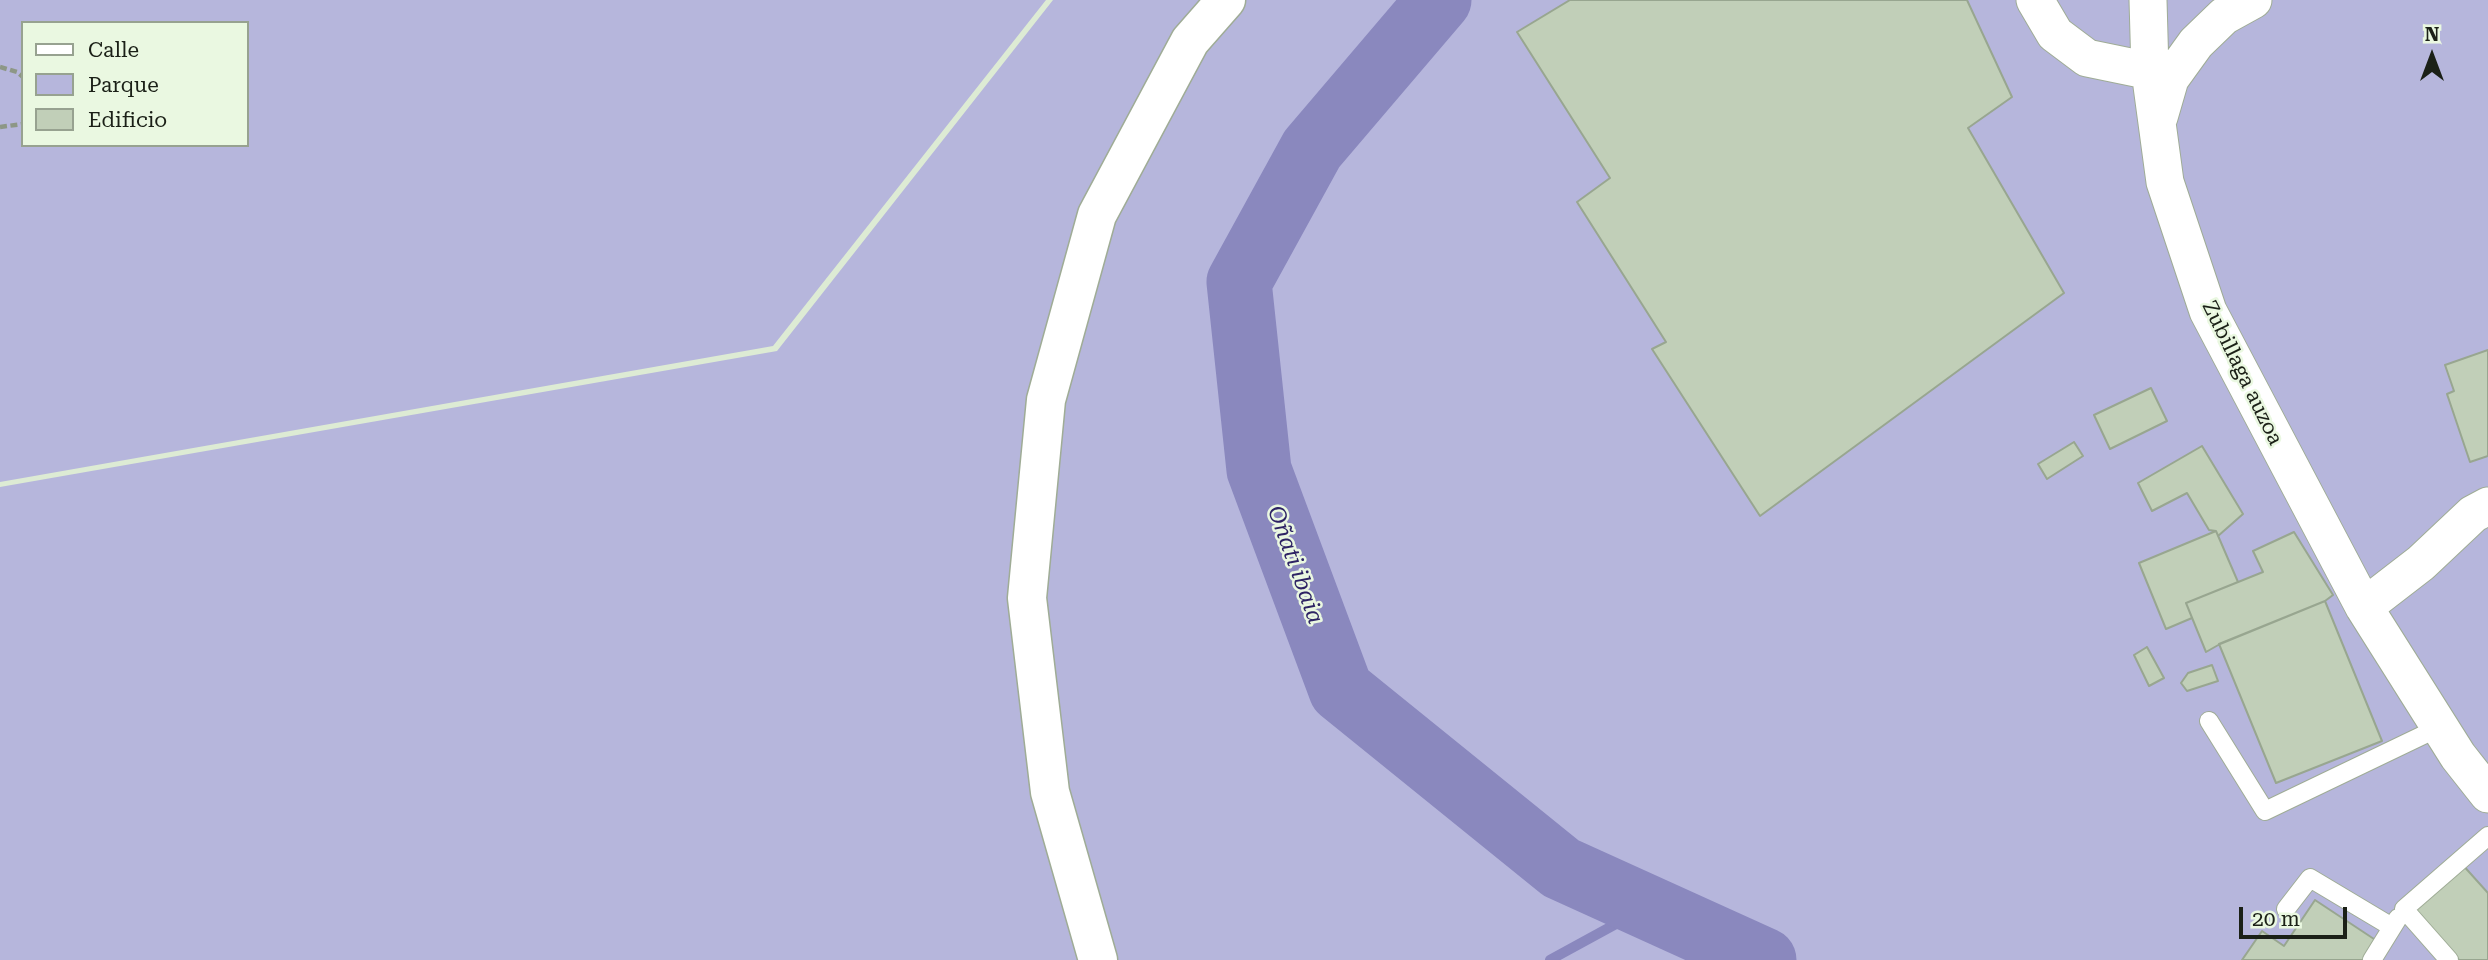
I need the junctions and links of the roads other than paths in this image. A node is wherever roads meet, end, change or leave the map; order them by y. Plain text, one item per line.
1 (1226, 0) edge
2 (2035, 0) edge
3 (2148, 0) edge
4 (2253, 0) edge
5 (2150, 71) junction
6 (2157, 125) junction
7 (2488, 506) edge
8 (2364, 607) junction
9 (2209, 721) dead end
10 (2440, 727) junction
11 (2488, 794) edge
12 (2488, 836) edge
13 (2286, 909) dead end
14 (2404, 909) junction
15 (2392, 927) junction
16 (1098, 960) edge
17 (2372, 960) edge
18 (2449, 960) edge

1 - 16 main road
2 - 5 street
3 - 5 street, Zubillaga auzoa
4 - 6 street, Zubillaga auzoa
5 - 6 street, Zubillaga auzoa
6 - 8 street, Zubillaga auzoa
7 - 8 street
8 - 10 street, Zubillaga auzoa
9 - 10 lane
10 - 11 street, Zubillaga auzoa
12 - 14 lane
13 - 15 lane
14 - 15 lane
14 - 18 lane
15 - 17 lane

